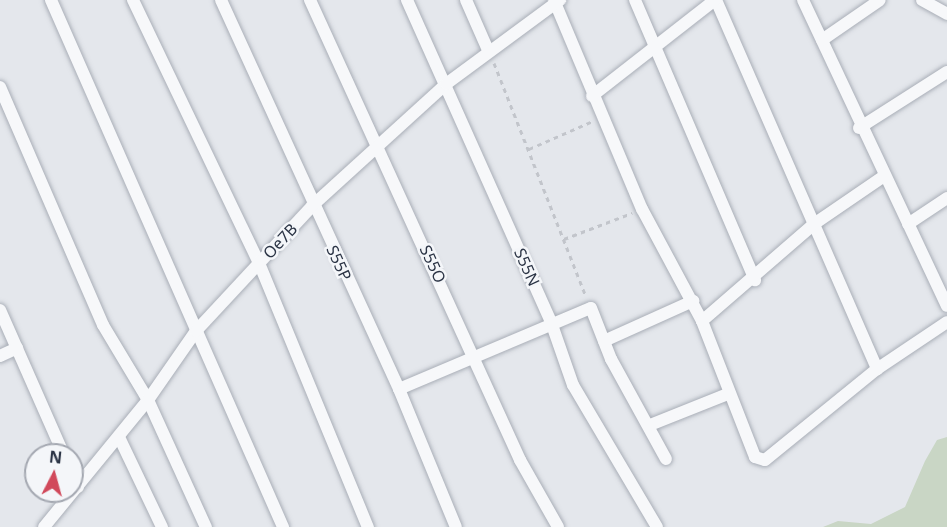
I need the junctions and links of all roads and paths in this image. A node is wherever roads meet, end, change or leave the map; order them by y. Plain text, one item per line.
1 (51, 0) edge
2 (133, 0) edge
3 (221, 0) edge
4 (310, 0) edge
5 (407, 0) edge
6 (466, 0) edge
7 (635, 0) edge
8 (715, 0) edge
9 (803, 0) edge
10 (880, 0) edge
11 (921, 0) edge
12 (557, 1) edge
13 (947, 14) edge
14 (822, 40) junction
15 (656, 47) junction
16 (488, 50) junction
17 (947, 72) edge
18 (446, 84) junction
19 (0, 87) edge
20 (592, 96) junction
21 (600, 117) junction
22 (860, 128) junction
23 (377, 143) junction
24 (529, 149) junction
25 (884, 176) junction
26 (947, 198) edge
27 (312, 206) junction
28 (642, 209) junction
29 (814, 224) junction
30 (908, 224) junction
31 (564, 239) junction
32 (259, 263) junction
33 (755, 280) junction
34 (693, 301) junction
35 (947, 306) edge
36 (591, 308) junction
37 (0, 310) edge
38 (702, 321) junction
39 (551, 322) junction
40 (947, 322) edge
41 (196, 331) junction
42 (604, 341) junction
43 (17, 348) junction
44 (0, 356) edge
45 (475, 356) junction
46 (877, 369) junction
47 (399, 389) junction
48 (728, 394) junction
49 (148, 400) junction
50 (650, 425) junction
51 (119, 437) junction
52 (59, 443) edge
53 (666, 459) dead end
54 (84, 480) edge
55 (64, 503) edge
56 (44, 527) edge
57 (162, 527) edge
58 (206, 527) edge
59 (283, 527) edge
60 (368, 527) edge
61 (456, 527) edge
62 (558, 527) edge
63 (657, 527) edge

1 - 41 street
2 - 32 street
3 - 27 street, S55P
4 - 23 street, S55O
5 - 18 street, S55N
6 - 16 street
7 - 15 street
8 - 15 street
8 - 29 street
9 - 14 street
10 - 14 street
11 - 13 street
12 - 16 street, Oe7B
12 - 20 street
14 - 22 street
15 - 20 street
15 - 33 street
16 - 18 street, Oe7B
16 - 24 path
17 - 22 street
18 - 23 street, Oe7B
18 - 39 street, S55N
19 - 49 street
20 - 21 street
21 - 24 path
21 - 28 street
22 - 25 street
23 - 27 street, Oe7B
23 - 45 street, S55O
24 - 31 path
25 - 29 street
25 - 30 street
26 - 30 street
27 - 32 street, Oe7B
27 - 47 street, S55P
28 - 31 path
28 - 34 street
29 - 33 street
29 - 46 street
30 - 35 street
31 - 36 path
32 - 41 street, Oe7B
32 - 60 street
33 - 38 street
34 - 38 street
34 - 42 street
36 - 39 street
36 - 42 street
37 - 43 street
38 - 48 street
39 - 45 street
39 - 63 street, S55N
40 - 46 street
41 - 49 street, Oe7B
41 - 59 street
42 - 50 street
43 - 44 street
43 - 52 street
45 - 47 street
45 - 62 street, S55O
46 - 48 street
47 - 61 street, S55P
48 - 50 street
49 - 51 street, Oe7B
49 - 58 street
50 - 53 street
51 - 54 street, Oe7B
51 - 57 street
55 - 56 street, Oe7B

